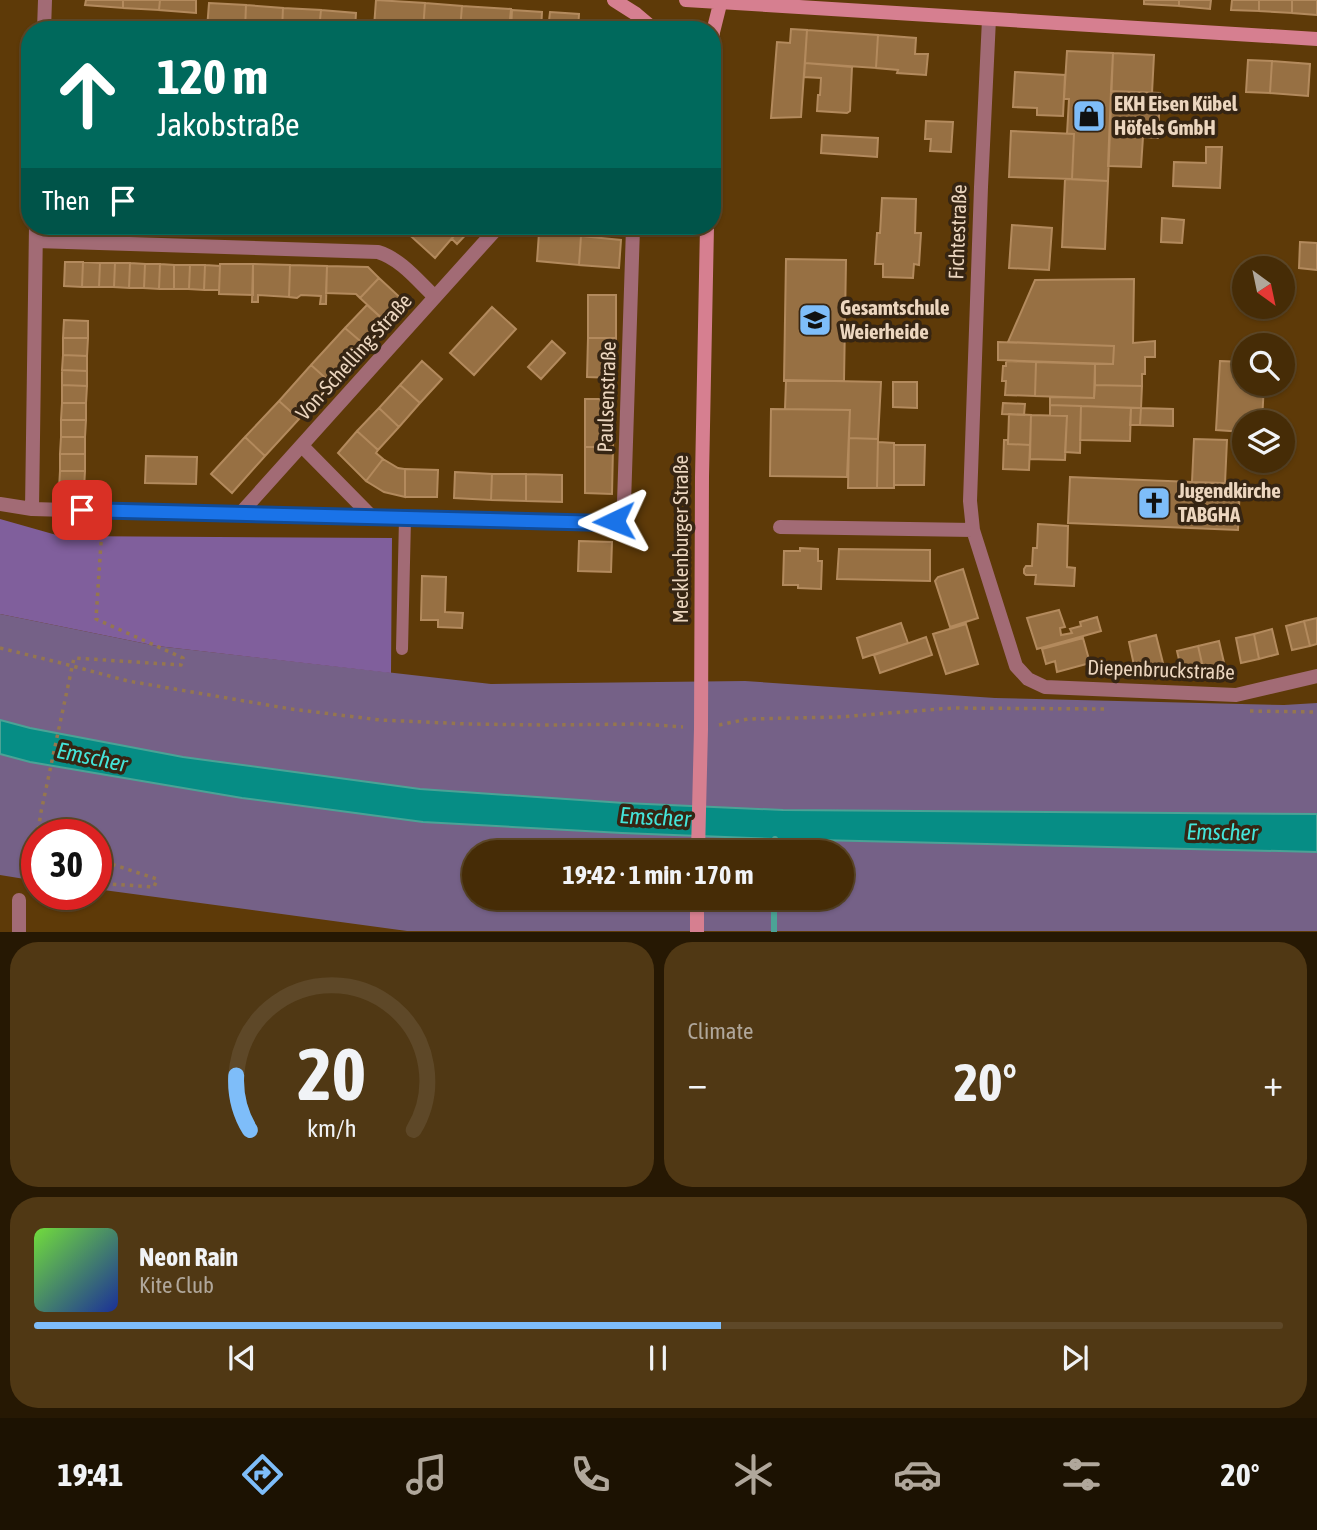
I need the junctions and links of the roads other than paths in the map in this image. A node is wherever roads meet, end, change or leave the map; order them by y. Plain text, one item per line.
1 (45, 0) edge
2 (614, 0) edge
3 (685, 0) edge
4 (720, 1) edge
5 (828, 5) edge
6 (989, 19) junction
7 (44, 21) edge
8 (644, 21) edge
9 (715, 21) edge
10 (1317, 39) edge
11 (36, 235) edge
12 (491, 235) edge
13 (626, 235) edge
14 (708, 235) edge
15 (36, 242) junction
16 (435, 297) junction
17 (302, 446) junction
18 (0, 504) edge
19 (32, 509) junction
20 (239, 515) junction
21 (373, 518) junction
22 (405, 519) junction
23 (780, 527) dead end
24 (973, 530) junction
25 (402, 649) dead end
26 (1317, 676) edge
27 (1045, 687) joint
28 (698, 840) edge
29 (19, 900) dead end
30 (697, 910) edge
31 (19, 932) edge
32 (697, 932) edge

1 - 7 street
2 - 8 main road
3 - 4 main road
4 - 5 main road
4 - 9 main road
5 - 6 main road
6 - 10 main road
6 - 24 street, Fichtestraße
11 - 15 street
12 - 16 street, Von-Schelling-Straße
13 - 22 street, Paulsenstraße
14 - 28 main road, Mecklenburger Straße
15 - 16 street
15 - 19 street
16 - 17 street, Von-Schelling-Straße
17 - 20 street, Von-Schelling-Straße
17 - 21 street
18 - 19 street, Paulsenstraße
19 - 20 street, Paulsenstraße
20 - 21 street, Paulsenstraße
21 - 22 street, Paulsenstraße
22 - 25 lane
23 - 24 street
24 - 27 street, Fichtestraße
26 - 27 street, Diepenbruckstraße
29 - 31 street
30 - 32 main road

